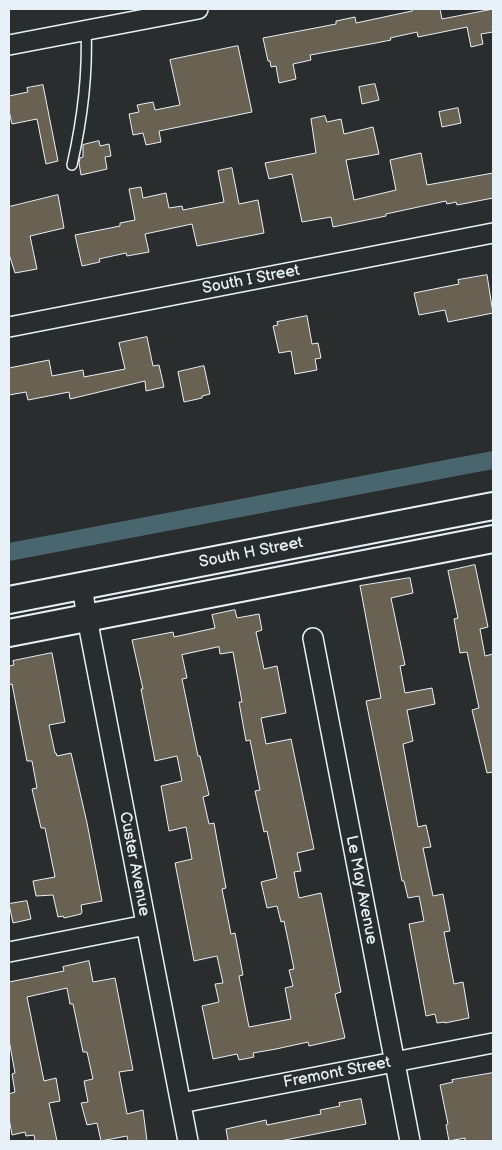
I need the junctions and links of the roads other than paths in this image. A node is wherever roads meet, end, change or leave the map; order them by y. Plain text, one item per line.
1 (198, 9) edge
2 (86, 30) junction
3 (9, 46) edge
4 (72, 165) dead end
5 (493, 233) edge
6 (9, 327) edge
7 (493, 506) edge
8 (493, 539) edge
9 (82, 586) junction
10 (9, 600) edge
11 (87, 618) junction
12 (9, 633) edge
13 (313, 638) dead end
14 (146, 925) junction
15 (9, 952) edge
16 (493, 1043) edge
17 (394, 1062) junction
18 (181, 1103) junction
19 (188, 1141) edge
20 (410, 1141) edge

1 - 2 street
2 - 3 street
2 - 4 lane
5 - 6 street, South I Street
7 - 9 street, South H Street
8 - 11 street, South H Street
9 - 10 street, South H Street
9 - 11 street, Custer Avenue
11 - 12 street, South H Street
11 - 14 street, Custer Avenue
13 - 17 street, Le May Avenue
14 - 15 street
14 - 18 street, Custer Avenue
16 - 17 street, Fremont Street
17 - 18 street, Fremont Street
17 - 20 street, Le May Avenue
18 - 19 street, Custer Avenue

